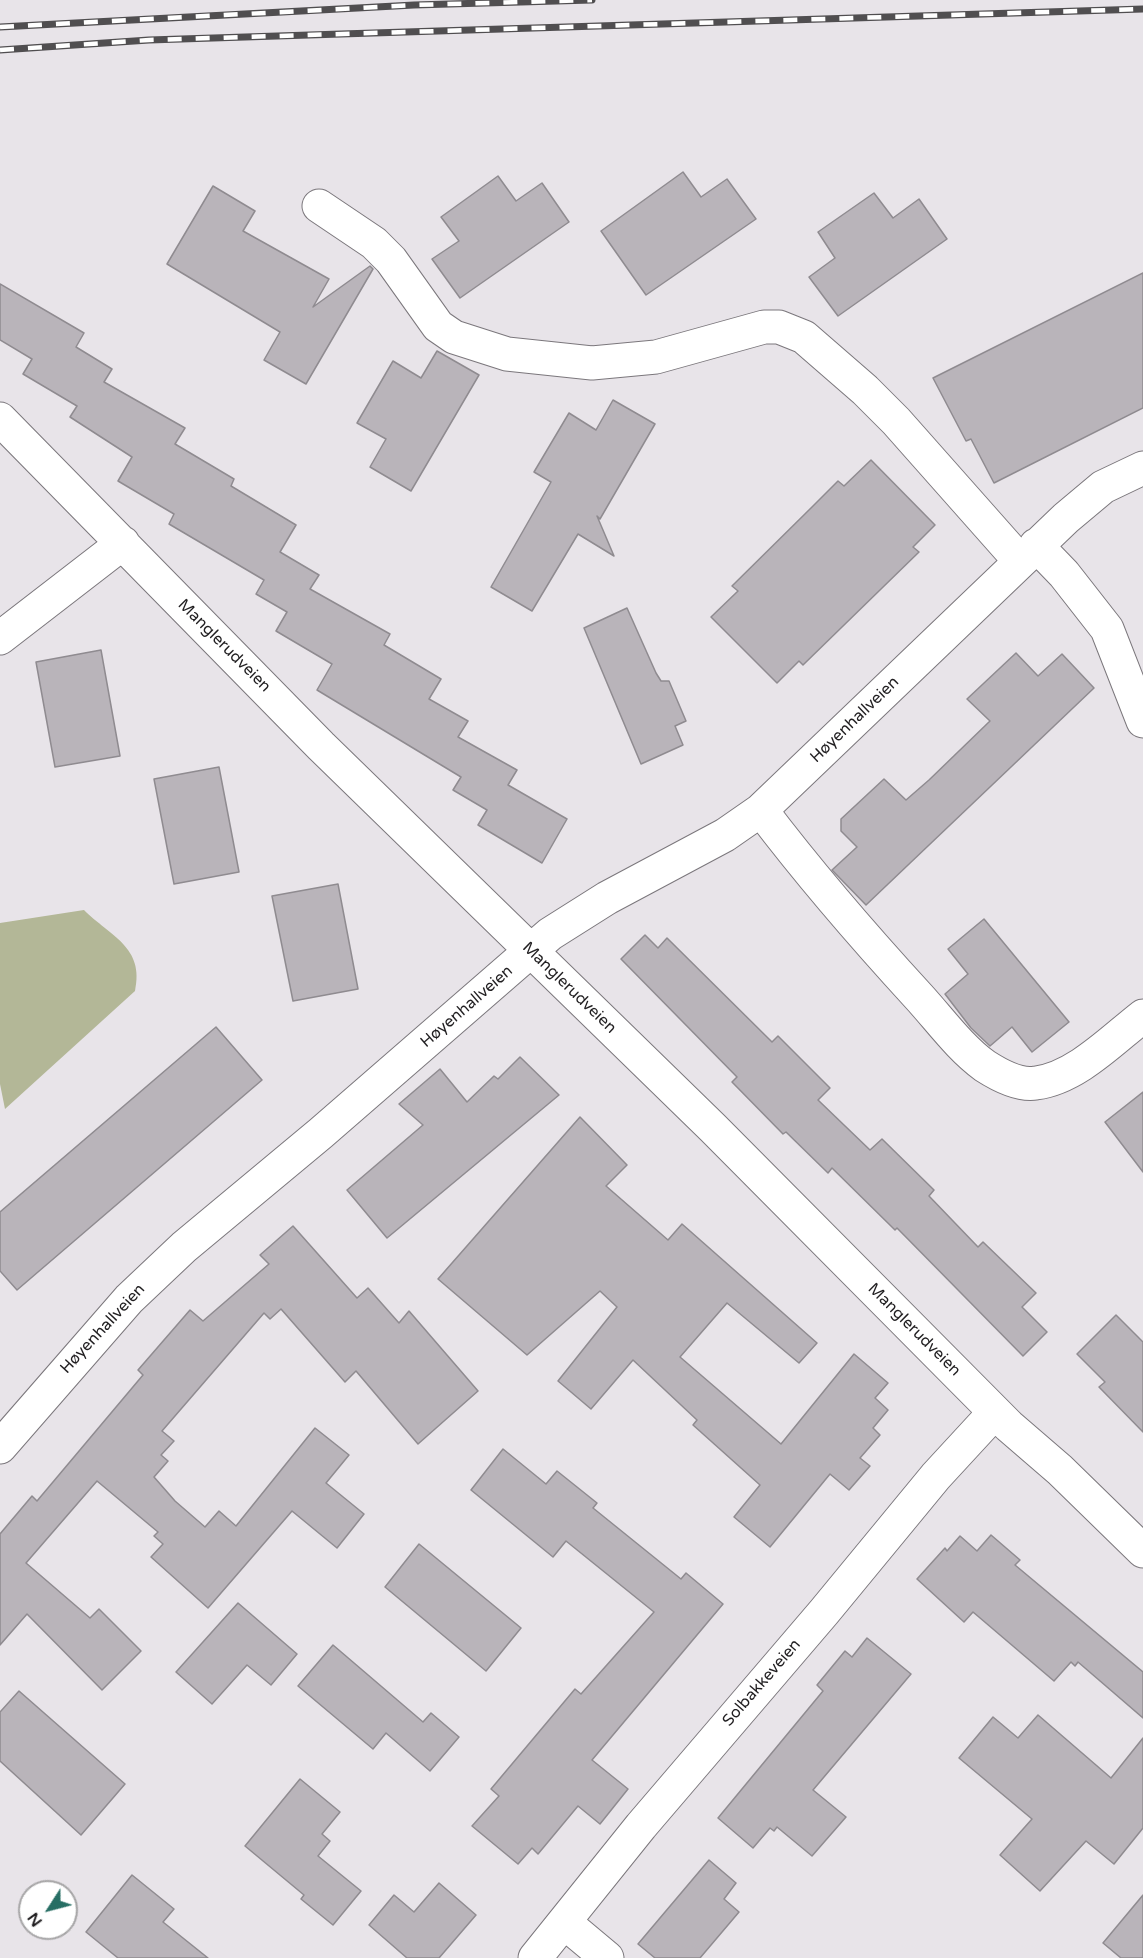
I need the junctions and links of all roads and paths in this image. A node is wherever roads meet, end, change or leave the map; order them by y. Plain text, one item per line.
1 (319, 206) dead end
2 (0, 419) edge
3 (1143, 468) edge
4 (123, 543) junction
5 (1028, 553) junction
6 (0, 638) edge
7 (1143, 721) edge
8 (760, 810) junction
9 (532, 951) junction
10 (1143, 1016) edge
11 (995, 1412) junction
12 (0, 1447) edge
13 (1143, 1551) edge
14 (564, 1922) junction
15 (535, 1958) edge
16 (607, 1958) edge

1 - 5 street
2 - 4 street, Manglerudveien
3 - 5 street, Høyenhallveien
4 - 6 street
4 - 9 street, Manglerudveien
5 - 7 street
5 - 8 street, Høyenhallveien
8 - 9 street, Høyenhallveien
8 - 10 street
9 - 11 street, Manglerudveien
9 - 12 street, Høyenhallveien
11 - 13 street, Manglerudveien
11 - 14 street, Solbakkeveien
14 - 15 street, Solbakkeveien
14 - 16 street

